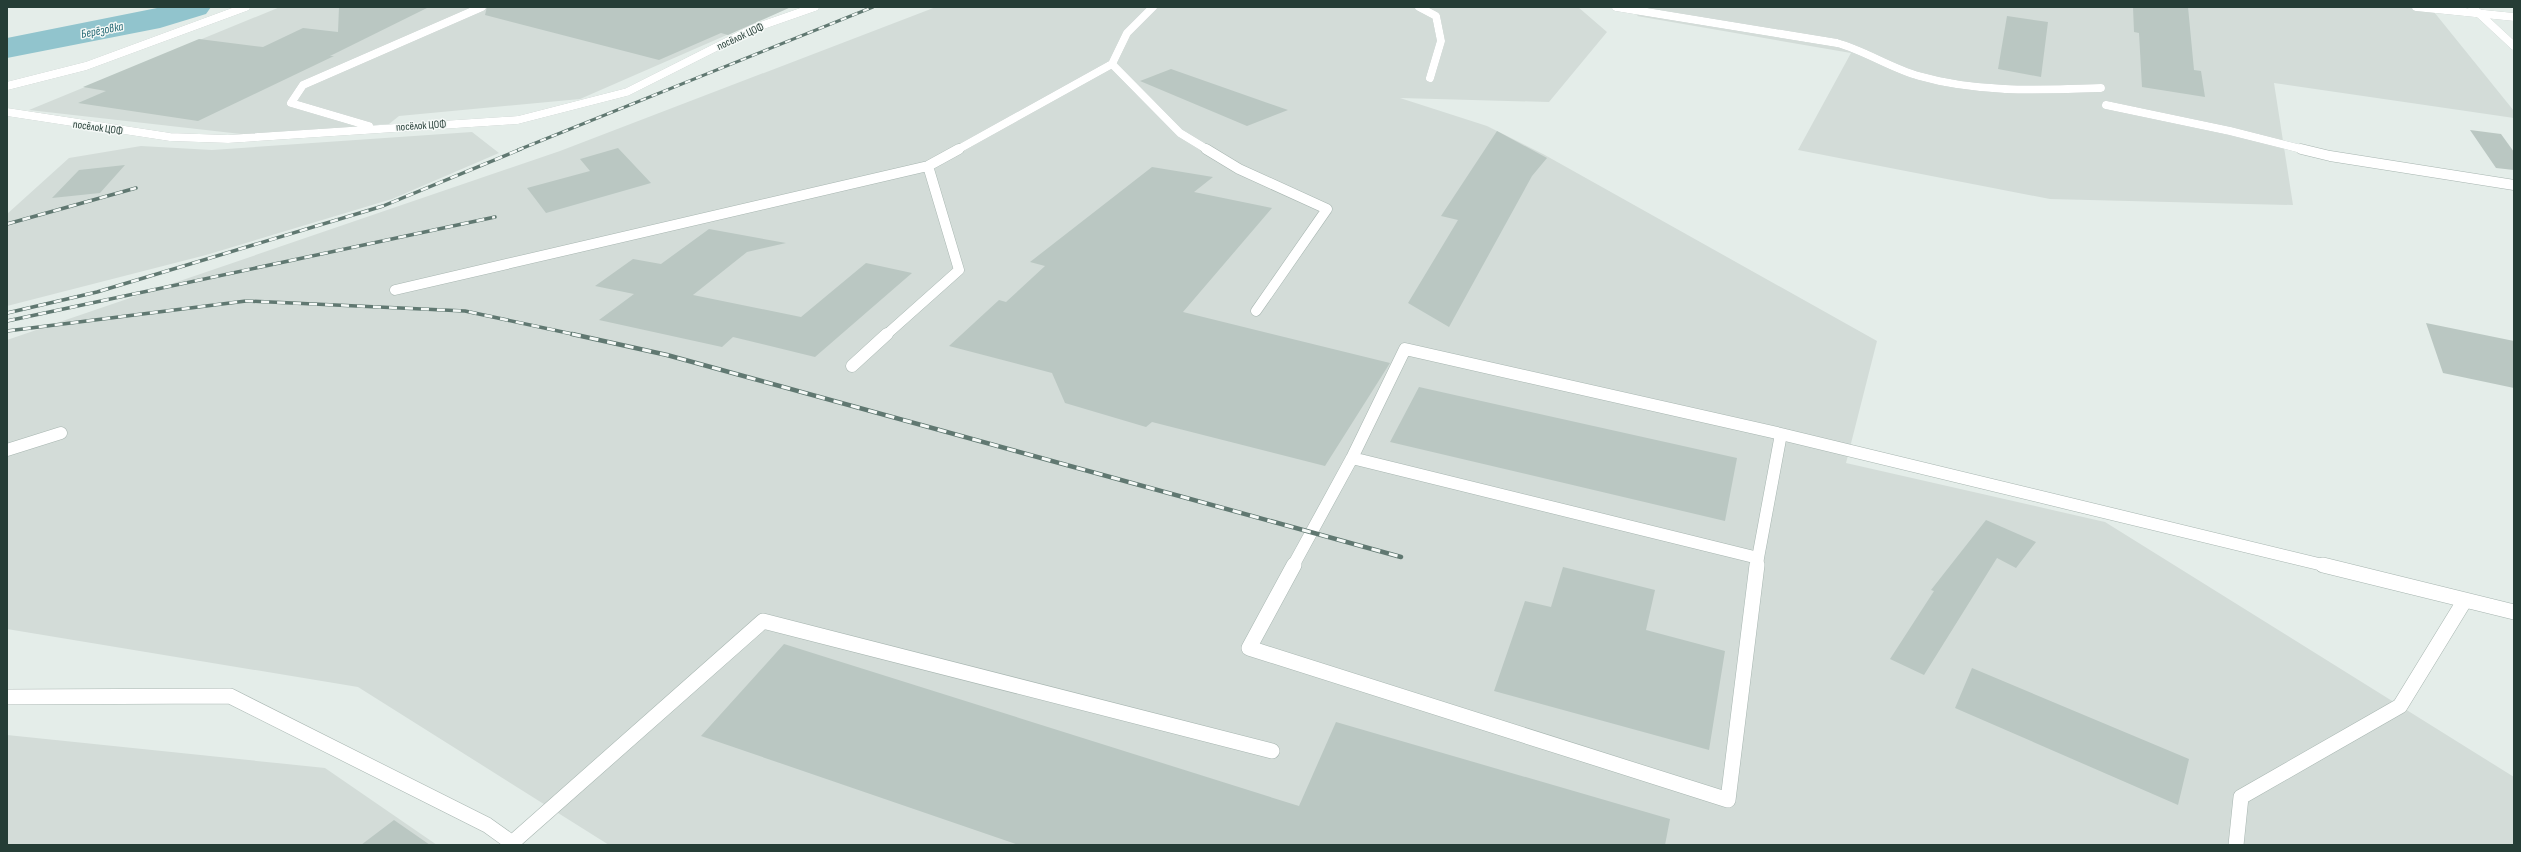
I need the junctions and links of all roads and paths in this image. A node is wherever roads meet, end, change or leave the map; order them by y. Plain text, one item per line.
1 (246, 7) edge
2 (482, 7) edge
3 (814, 7) edge
4 (1153, 7) edge
5 (1419, 7) edge
6 (1616, 7) edge
7 (2416, 7) edge
8 (2472, 7) edge
9 (2481, 16) junction
10 (2514, 17) edge
11 (2514, 46) edge
12 (1112, 64) junction
13 (1430, 78) dead end
14 (7, 86) edge
15 (2101, 88) dead end
16 (2106, 105) dead end
17 (7, 112) edge
18 (376, 128) junction
19 (928, 166) junction
20 (2514, 185) edge
21 (395, 290) dead end
22 (1256, 311) dead end
23 (852, 366) dead end
24 (61, 433) dead end
25 (1781, 434) junction
26 (7, 450) edge
27 (1352, 458) junction
28 (1758, 558) junction
29 (2465, 600) junction
30 (2514, 612) edge
31 (7, 697) edge
32 (1272, 751) dead end
33 (513, 844) edge
34 (2236, 845) edge

1 - 14 street
2 - 18 street
3 - 18 street, посёлок ЦОФ
4 - 12 street
5 - 13 street
6 - 15 street
7 - 9 street
8 - 9 street
9 - 10 street
9 - 11 street
12 - 19 street
12 - 22 street
16 - 20 street
17 - 18 street, посёлок ЦОФ
19 - 21 street
19 - 23 street
24 - 26 street
25 - 27 street
25 - 28 street
25 - 29 street
27 - 28 street
27 - 28 street
29 - 30 street
29 - 34 street
31 - 33 street
32 - 33 street

